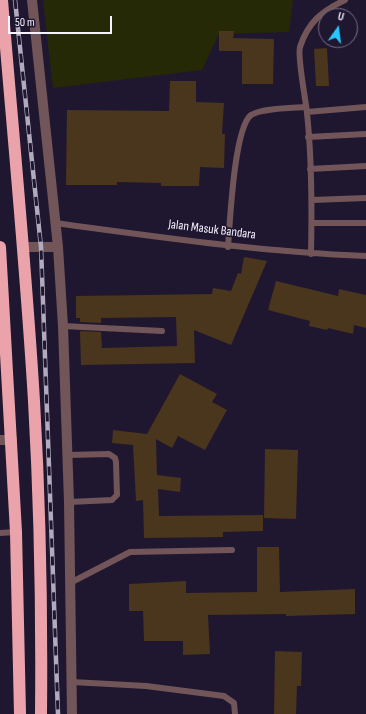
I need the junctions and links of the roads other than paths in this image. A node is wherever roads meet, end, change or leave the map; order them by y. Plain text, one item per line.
1 (2, 0) edge
2 (32, 0) edge
3 (345, 0) edge
4 (366, 107) edge
5 (306, 109) junction
6 (366, 134) edge
7 (308, 137) junction
8 (366, 166) edge
9 (310, 169) junction
10 (366, 198) edge
11 (312, 200) junction
12 (55, 223) junction
13 (312, 223) junction
14 (366, 223) edge
15 (0, 247) edge
16 (24, 247) junction
17 (58, 247) junction
18 (228, 247) junction
19 (311, 254) junction
20 (366, 256) edge
21 (1, 273) edge
22 (63, 326) junction
23 (162, 331) dead end
24 (6, 440) edge
25 (67, 455) junction
26 (69, 502) junction
27 (16, 532) junction
28 (0, 533) edge
29 (232, 550) dead end
30 (70, 583) junction
31 (20, 679) junction
32 (41, 680) junction
33 (72, 682) junction
34 (20, 714) edge
35 (41, 714) edge
36 (72, 714) edge
37 (235, 714) edge

1 - 16 highway
2 - 12 street
3 - 5 lane
4 - 5 lane
5 - 7 lane
5 - 18 lane
6 - 7 lane
7 - 9 lane
8 - 9 lane
9 - 11 lane
10 - 11 lane
11 - 13 lane
12 - 17 street
12 - 18 lane, Jalan Masuk Bandara
13 - 14 lane
13 - 19 lane
15 - 21 highway
16 - 17 street
16 - 32 highway
17 - 22 street
18 - 19 lane, Jalan Masuk Bandara
19 - 20 lane, Jalan Masuk Bandara
21 - 24 highway
22 - 23 lane
22 - 25 street
24 - 27 highway
25 - 26 street
25 - 26 lane
26 - 30 street
27 - 28 lane
27 - 31 highway
29 - 30 lane
30 - 33 street
31 - 32 highway
31 - 34 highway
32 - 35 highway
33 - 36 street
33 - 37 lane

